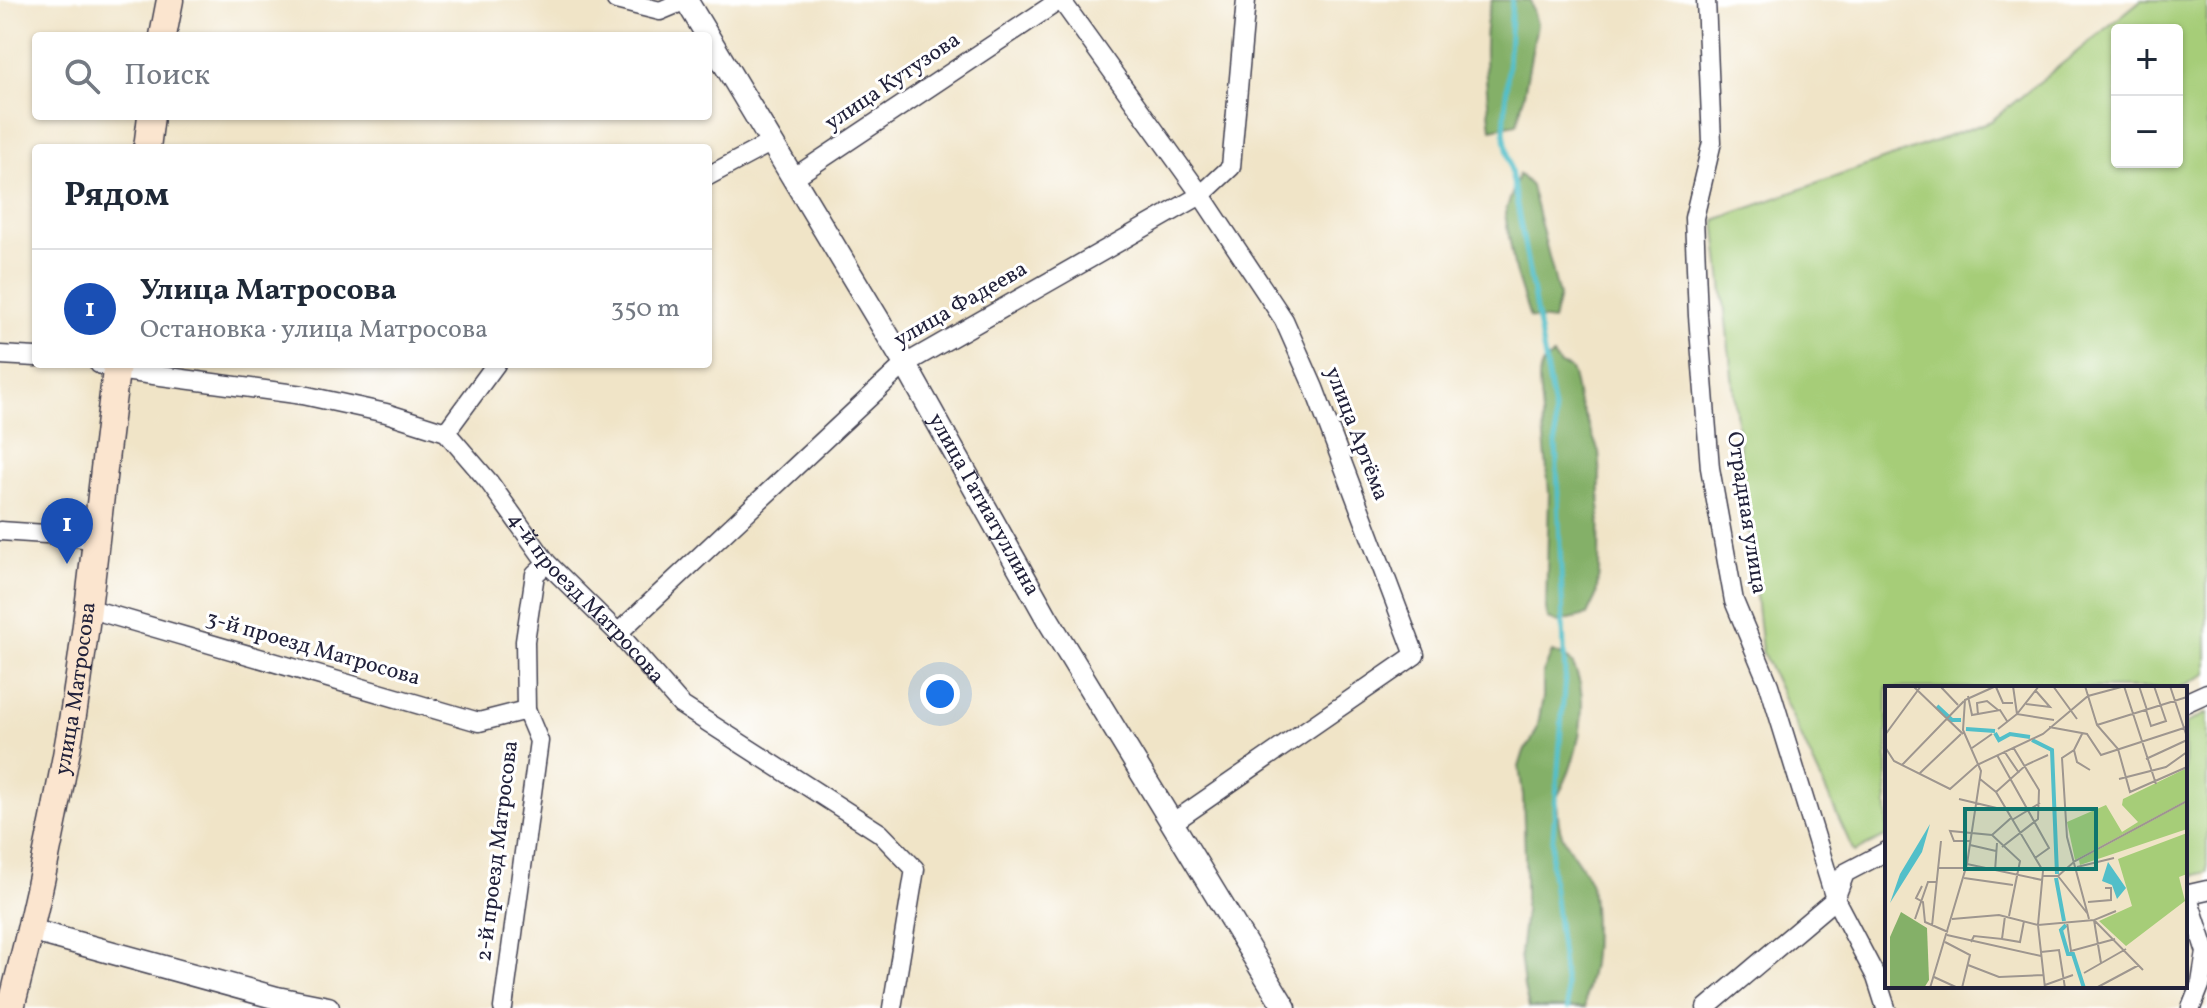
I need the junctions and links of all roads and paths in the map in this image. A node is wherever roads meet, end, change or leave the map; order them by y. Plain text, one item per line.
1 (170, 0) edge
2 (616, 0) edge
3 (686, 0) edge
4 (1060, 0) edge
5 (1246, 0) edge
6 (1706, 0) edge
7 (164, 32) edge
8 (705, 32) edge
9 (712, 43) edge
10 (150, 120) edge
11 (772, 142) junction
12 (148, 144) edge
13 (712, 174) edge
14 (793, 178) junction
15 (1201, 195) junction
16 (0, 355) edge
17 (32, 357) edge
18 (905, 364) junction
19 (111, 368) edge
20 (124, 368) edge
21 (493, 368) edge
22 (446, 432) junction
23 (0, 531) edge
24 (97, 540) junction
25 (547, 563) junction
26 (87, 608) junction
27 (618, 633) junction
28 (2207, 693) edge
29 (2187, 702) edge
30 (526, 710) junction
31 (1172, 823) junction
32 (1885, 852) edge
33 (2207, 890) edge
34 (2187, 895) edge
35 (2187, 898) edge
36 (1835, 899) junction
37 (30, 930) junction
38 (1882, 976) edge
39 (8, 999) edge
40 (328, 1008) edge
41 (503, 1008) edge
42 (892, 1008) edge
43 (1285, 1008) edge
44 (1706, 1008) edge
45 (1886, 1008) edge
46 (2191, 1008) edge

1 - 7 main road
2 - 3 street
3 - 8 street, улица Гатиатуллина
4 - 14 street, улица Кутузова
4 - 15 street, улица Артёма
5 - 15 street, улица Фадеева
6 - 36 street, Отрадная улица
9 - 11 street, улица Гатиатуллина
10 - 12 main road
11 - 13 street
11 - 14 street, улица Гатиатуллина
14 - 18 street, улица Гатиатуллина
15 - 18 street, улица Фадеева
15 - 31 street, улица Артёма
16 - 17 street
18 - 27 street, улица Фадеева
18 - 31 street, улица Гатиатуллина
19 - 24 main road, улица Матросова
20 - 22 street
21 - 22 street
22 - 25 street, 4-й проезд Матросова
23 - 24 street
24 - 26 main road, улица Матросова
25 - 27 street, 4-й проезд Матросова
25 - 30 street, 2-й проезд Матросова
26 - 30 street, 3-й проезд Матросова
26 - 37 main road, улица Матросова
27 - 42 street, 4-й проезд Матросова
28 - 29 street
30 - 41 street, 2-й проезд Матросова
31 - 43 street, улица Гатиатуллина
32 - 36 street
33 - 34 street
35 - 46 street
36 - 38 street, Отрадная улица
36 - 44 street
37 - 39 main road, улица Матросова
37 - 40 street
38 - 45 street, Отрадная улица

